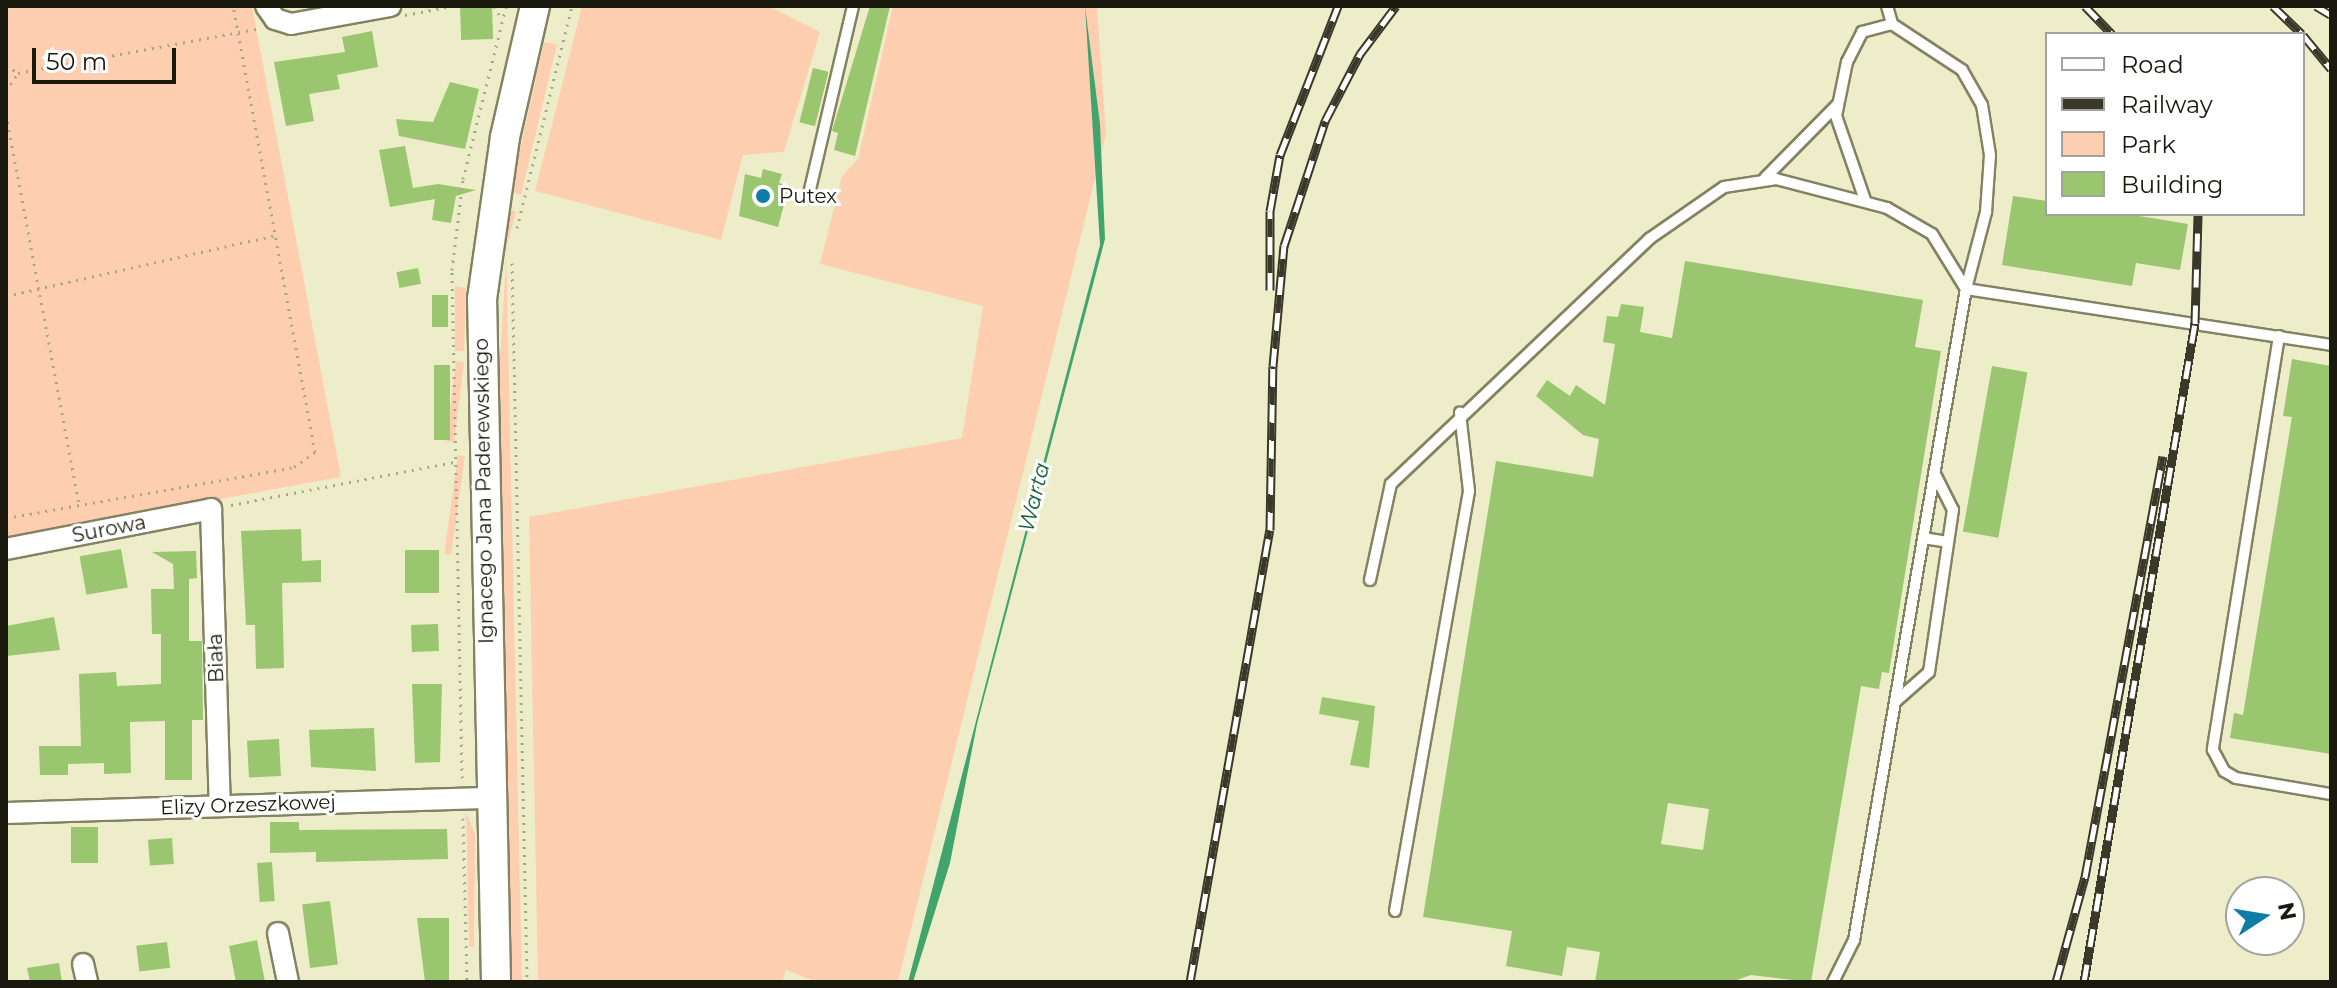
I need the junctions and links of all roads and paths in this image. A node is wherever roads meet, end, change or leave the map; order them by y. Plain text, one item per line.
1 (233, 6) edge
2 (266, 6) edge
3 (390, 6) edge
4 (494, 6) edge
5 (506, 6) edge
6 (535, 6) edge
7 (572, 6) edge
8 (853, 6) edge
9 (1887, 6) edge
10 (502, 20) junction
11 (1892, 24) junction
12 (257, 29) dead end
13 (238, 32) junction
14 (6, 65) edge
15 (18, 73) junction
16 (6, 91) edge
17 (1839, 102) junction
18 (6, 114) edge
19 (1765, 178) junction
20 (808, 198) dead end
21 (1865, 200) junction
22 (276, 235) junction
23 (515, 236) dead end
24 (512, 250) dead end
25 (38, 289) junction
26 (1966, 289) junction
27 (6, 296) edge
28 (2279, 336) junction
29 (2331, 345) edge
30 (1460, 413) junction
31 (455, 462) junction
32 (1934, 472) junction
33 (79, 504) junction
34 (211, 509) junction
35 (6, 518) edge
36 (1923, 538) junction
37 (1948, 542) junction
38 (6, 549) edge
39 (1370, 580) dead end
40 (1895, 702) junction
41 (462, 783) dead end
42 (2331, 794) edge
43 (490, 798) junction
44 (220, 806) junction
45 (6, 813) edge
46 (462, 814) dead end
47 (1395, 911) dead end
48 (278, 933) dead end
49 (288, 982) edge
50 (467, 982) edge
51 (496, 982) edge
52 (527, 982) edge
53 (1833, 982) edge

1 - 13 path
2 - 3 street
4 - 10 path
5 - 10 path
6 - 43 main road, Ignacego Jana Paderewskiego
7 - 23 path
8 - 20 lane
9 - 11 lane
10 - 31 path
11 - 17 lane
11 - 26 lane
12 - 13 path
13 - 15 path
13 - 22 path
14 - 15 path
15 - 16 path
17 - 19 lane
17 - 21 lane
18 - 25 path
19 - 21 lane
19 - 30 lane
21 - 26 lane
22 - 25 path
22 - 33 path
24 - 52 path
25 - 27 path
25 - 33 path
26 - 28 lane
26 - 32 lane
28 - 29 lane
28 - 42 lane
30 - 39 lane
30 - 47 lane
31 - 34 path
31 - 41 path
32 - 36 lane
32 - 37 lane
33 - 35 path
34 - 38 street, Surowa
34 - 44 street, Biała
36 - 37 lane
36 - 40 lane
37 - 40 lane
40 - 53 lane
43 - 44 street, Elizy Orzeszkowej
43 - 51 main road, Ignacego Jana Paderewskiego
44 - 45 street, Elizy Orzeszkowej
46 - 50 path
48 - 49 street

